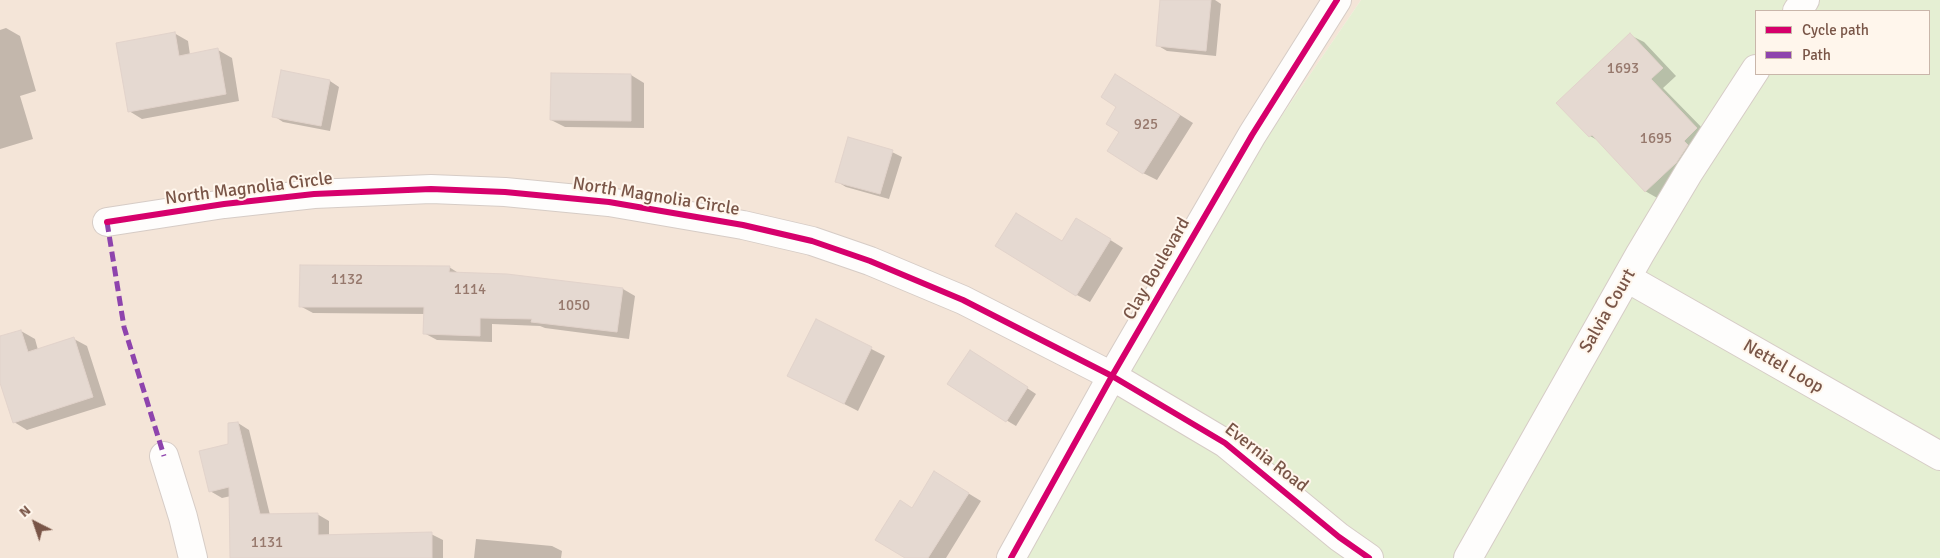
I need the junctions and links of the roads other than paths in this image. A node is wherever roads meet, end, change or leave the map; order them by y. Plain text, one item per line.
1 (1336, 0) edge
2 (1755, 71) edge
3 (107, 222) dead end
4 (1627, 278) junction
5 (1112, 376) junction
6 (164, 456) dead end
7 (1940, 456) edge
8 (193, 558) edge
9 (1012, 558) edge
10 (1369, 558) edge
11 (1468, 558) edge

1 - 5 street, Clay Boulevard
2 - 4 street, Salvia Court
3 - 5 street, North Magnolia Circle
4 - 7 street, Nettel Loop
4 - 11 street, Salvia Court
5 - 9 street, Clay Boulevard
5 - 10 street, Evernia Road
6 - 8 street

